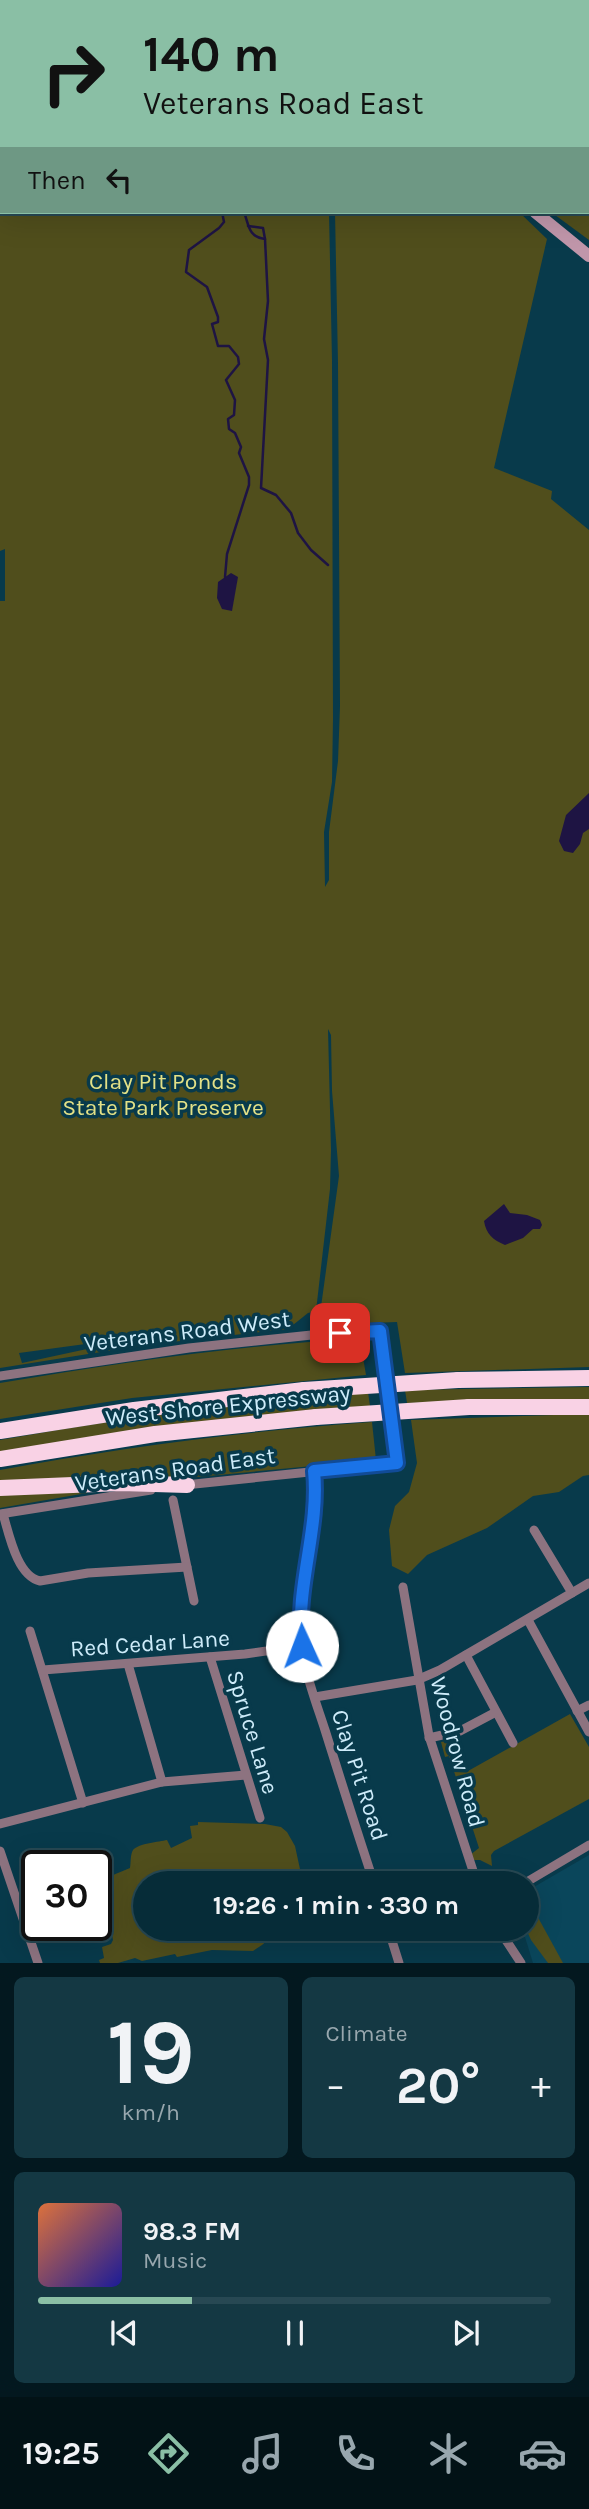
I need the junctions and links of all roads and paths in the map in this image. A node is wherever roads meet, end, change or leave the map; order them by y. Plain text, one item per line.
1 (537, 214) edge
2 (589, 256) edge
3 (0, 1376) edge
4 (589, 1378) edge
5 (589, 1407) edge
6 (0, 1431) edge
7 (0, 1459) edge
8 (397, 1463) joint
9 (314, 1471) junction
10 (187, 1485) junction
11 (0, 1488) edge
12 (173, 1500) dead end
13 (1, 1514) edge
14 (534, 1531) dead end
15 (187, 1567) junction
16 (588, 1585) edge
17 (402, 1587) dead end
18 (572, 1593) junction
19 (194, 1601) dead end
20 (527, 1619) junction
21 (30, 1631) dead end
22 (302, 1646) junction
23 (466, 1655) junction
24 (211, 1657) junction
25 (128, 1664) junction
26 (43, 1670) junction
27 (417, 1680) junction
28 (314, 1697) junction
29 (589, 1705) edge
30 (578, 1711) junction
31 (496, 1712) junction
32 (589, 1732) edge
33 (429, 1738) junction
34 (513, 1743) dead end
35 (246, 1775) junction
36 (162, 1782) junction
37 (83, 1803) junction
38 (260, 1818) dead end
39 (0, 1824) edge
40 (589, 1845) edge
41 (0, 1851) edge
42 (370, 1871) edge
43 (473, 1871) edge
44 (539, 1875) edge
45 (392, 1941) edge
46 (507, 1941) edge
47 (38, 1963) edge
48 (399, 1963) edge
49 (521, 1963) edge

1 - 2 street
3 - 8 street, Veterans Road West
4 - 6 highway, West Shore Expressway, bridge
5 - 7 highway, West Shore Expressway, bridge
8 - 9 street, Veterans Road East
9 - 10 street, Veterans Road East
9 - 22 street, Clay Pit Road
10 - 11 highway
10 - 13 street, Veterans Road East
12 - 15 street
13 - 15 street
14 - 18 street
15 - 19 street
16 - 18 street
17 - 27 street, Woodrow Road
18 - 20 street
20 - 23 street
20 - 30 street
21 - 26 street
22 - 24 street, Red Cedar Lane
22 - 28 street, Clay Pit Road
23 - 27 street
23 - 31 street
24 - 25 street, Red Cedar Lane
24 - 35 street, Spruce Lane
25 - 26 street, Red Cedar Lane
25 - 36 street
26 - 37 street
27 - 28 street
27 - 33 street, Woodrow Road
28 - 42 street, Clay Pit Road
29 - 30 street
30 - 32 street
31 - 33 street
31 - 34 street
33 - 43 street, Woodrow Road
35 - 36 street
35 - 38 street, Spruce Lane
36 - 37 street
37 - 39 street
40 - 44 street
41 - 47 street
45 - 48 street
46 - 49 street

